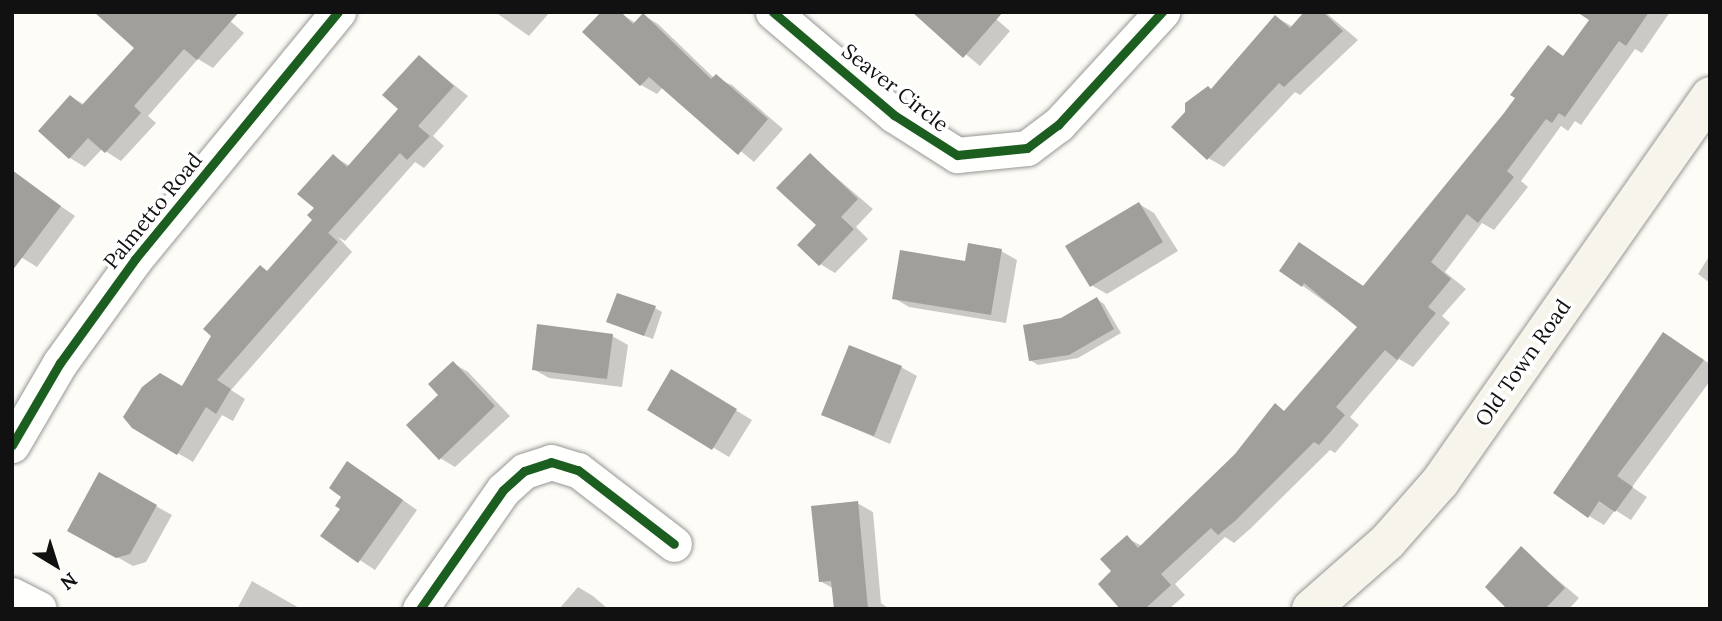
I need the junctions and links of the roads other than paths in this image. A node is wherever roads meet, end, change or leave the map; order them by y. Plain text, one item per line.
1 (338, 12) edge
2 (773, 12) edge
3 (1162, 12) edge
4 (1708, 104) edge
5 (12, 444) edge
6 (674, 544) dead end
7 (12, 594) edge
8 (39, 609) edge
9 (420, 609) edge
10 (1311, 609) edge

1 - 5 street, Palmetto Road
2 - 3 street, Seaver Circle
4 - 10 main road, Old Town Road
6 - 9 street
7 - 8 street

